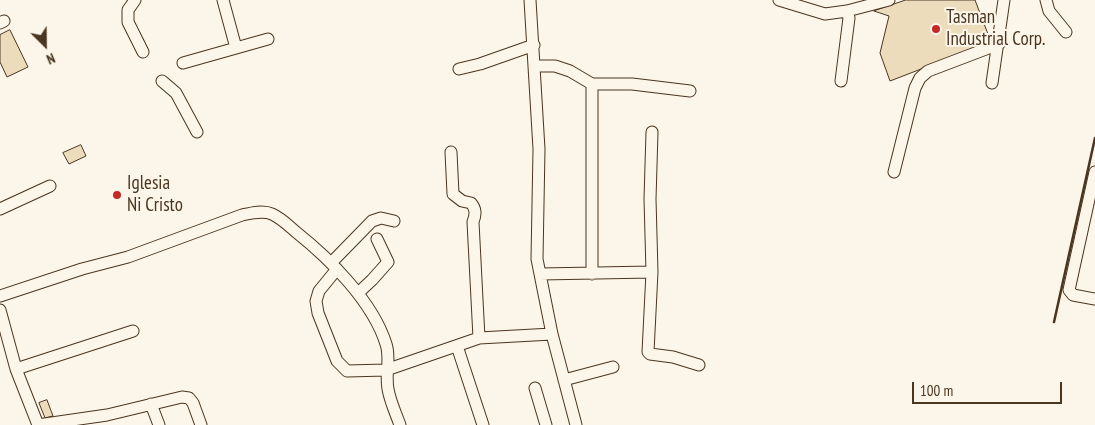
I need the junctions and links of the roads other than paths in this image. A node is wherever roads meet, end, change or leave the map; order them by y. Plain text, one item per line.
1 (135, 0) edge
2 (223, 0) edge
3 (530, 0) edge
4 (779, 0) edge
5 (888, 0) edge
6 (1004, 0) edge
7 (1046, 0) edge
8 (864, 4) edge
9 (846, 12) junction
10 (1066, 32) dead end
11 (268, 39) dead end
12 (999, 44) junction
13 (534, 45) junction
14 (236, 48) junction
15 (143, 52) dead end
16 (183, 63) dead end
17 (534, 66) junction
18 (459, 69) dead end
19 (162, 81) dead end
20 (841, 81) dead end
21 (992, 83) dead end
22 (592, 84) junction
23 (690, 91) dead end
24 (197, 132) dead end
25 (652, 132) dead end
26 (451, 152) dead end
27 (894, 172) dead end
28 (1095, 172) edge
29 (50, 186) dead end
30 (0, 209) edge
31 (1090, 214) edge
32 (394, 221) dead end
33 (377, 239) dead end
34 (334, 266) junction
35 (652, 272) junction
36 (540, 274) junction
37 (592, 274) junction
38 (358, 294) junction
39 (0, 296) edge
40 (1095, 299) edge
41 (0, 310) edge
42 (134, 331) dead end
43 (552, 334) junction
44 (479, 338) junction
45 (457, 346) junction
46 (699, 364) dead end
47 (613, 367) dead end
48 (16, 369) junction
49 (386, 370) junction
50 (564, 380) junction
51 (535, 388) dead end
52 (152, 404) junction
53 (109, 420) edge
54 (38, 425) edge
55 (159, 425) edge
56 (201, 425) edge
57 (400, 425) edge
58 (483, 425) edge
59 (546, 425) edge
60 (576, 425) edge

1 - 15 street
2 - 14 street
3 - 13 street
4 - 9 street
5 - 8 street
6 - 12 street
7 - 10 street
8 - 9 street
9 - 20 street
11 - 14 street
12 - 21 street
12 - 27 street
13 - 17 street
13 - 18 street
14 - 16 street
17 - 22 street
17 - 36 street
19 - 24 street
22 - 23 street
22 - 37 street
25 - 35 street
26 - 44 street
28 - 31 street
29 - 30 street
31 - 40 street
32 - 34 street
33 - 38 street
34 - 38 street
34 - 39 street
34 - 49 street
35 - 37 street
35 - 46 street
36 - 37 street
36 - 43 street
38 - 49 street
41 - 48 street
42 - 48 street
43 - 44 street
43 - 50 street
44 - 45 street
45 - 49 street
45 - 58 street
47 - 50 street
48 - 54 street
49 - 57 street
50 - 60 street
51 - 59 street
52 - 53 street
52 - 55 street
52 - 56 street
53 - 54 street

